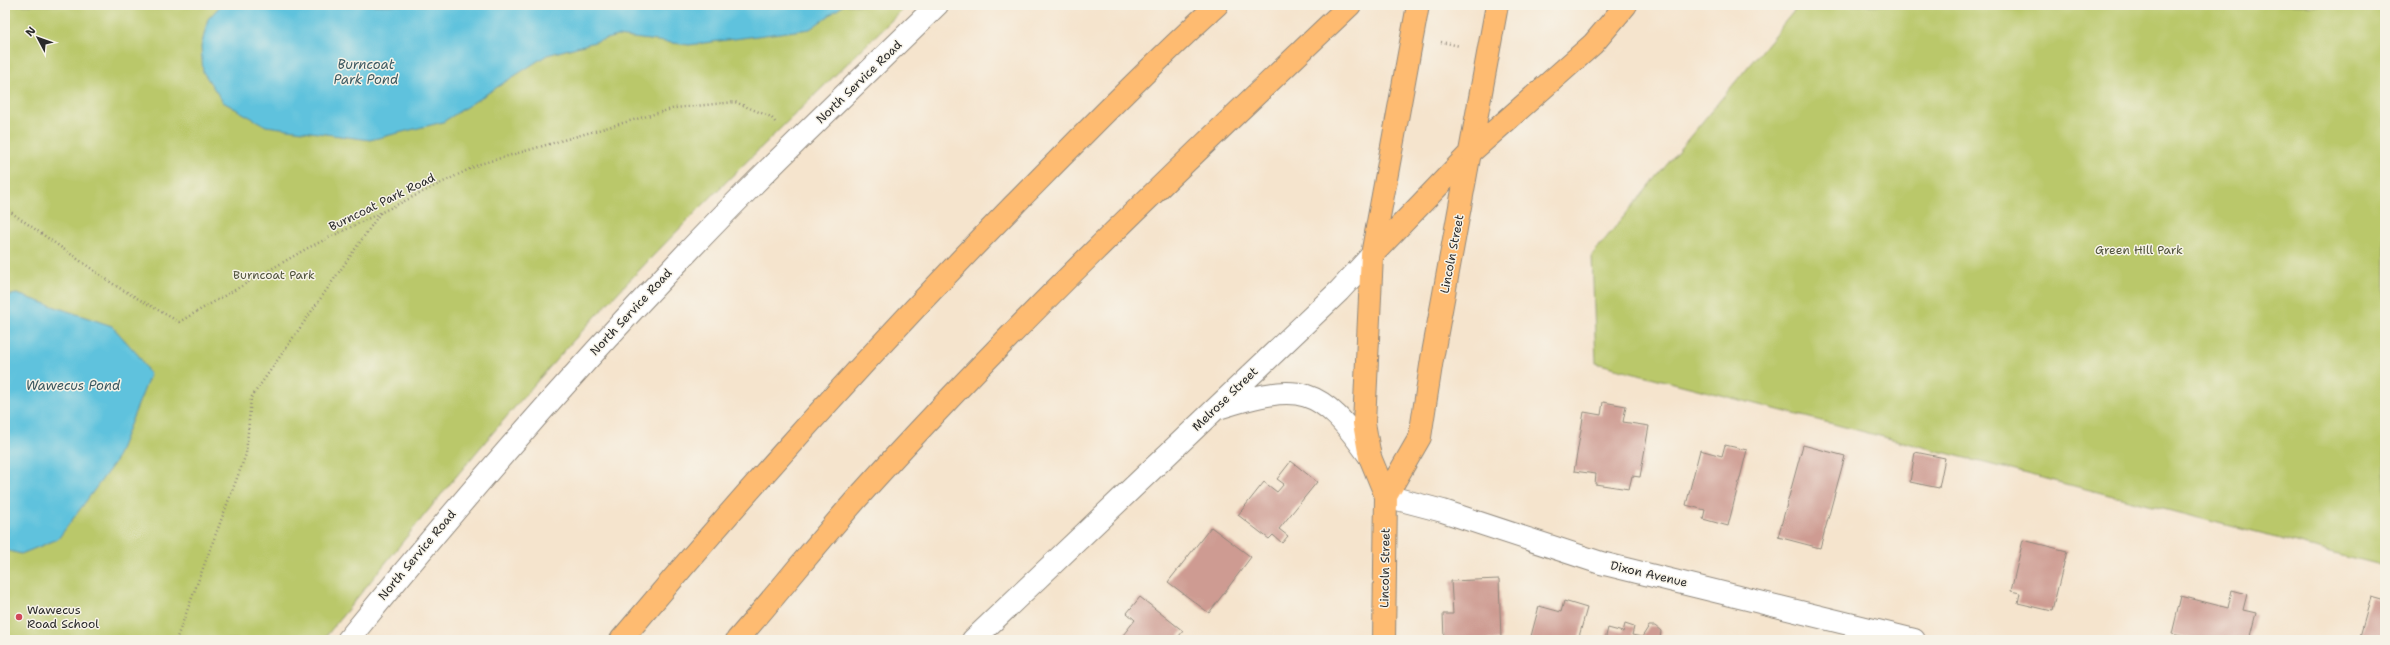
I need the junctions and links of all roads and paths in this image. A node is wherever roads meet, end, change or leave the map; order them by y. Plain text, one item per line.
1 (937, 5) edge
2 (1217, 5) edge
3 (1350, 5) edge
4 (1418, 5) edge
5 (1497, 5) edge
6 (1626, 5) edge
7 (1441, 42) dead end
8 (1467, 47) dead end
9 (796, 143) junction
10 (1471, 152) junction
11 (5, 208) edge
12 (381, 212) junction
13 (1372, 255) junction
14 (1213, 410) junction
15 (1370, 457) junction
16 (1386, 496) junction
17 (176, 640) edge
18 (348, 640) edge
19 (621, 640) edge
20 (737, 640) edge
21 (973, 640) edge
22 (1384, 640) edge
23 (1914, 640) edge

1 - 9 street, North Service Road
2 - 19 main road
3 - 20 main road
4 - 13 main road, Lincoln Street
5 - 10 main road, Lincoln Street
6 - 10 main road, Melrose Street
7 - 8 path
9 - 12 path, Burncoat Park Road
9 - 18 street, North Service Road
10 - 13 main road, Melrose Street
10 - 16 main road, Lincoln Street
11 - 12 path, Burncoat Park Road
12 - 17 path
13 - 14 street, Melrose Street
13 - 15 main road, Lincoln Street
14 - 15 street
14 - 21 street, Melrose Street
15 - 16 main road, Lincoln Street
16 - 22 main road, Lincoln Street
16 - 23 street, Dixon Avenue

